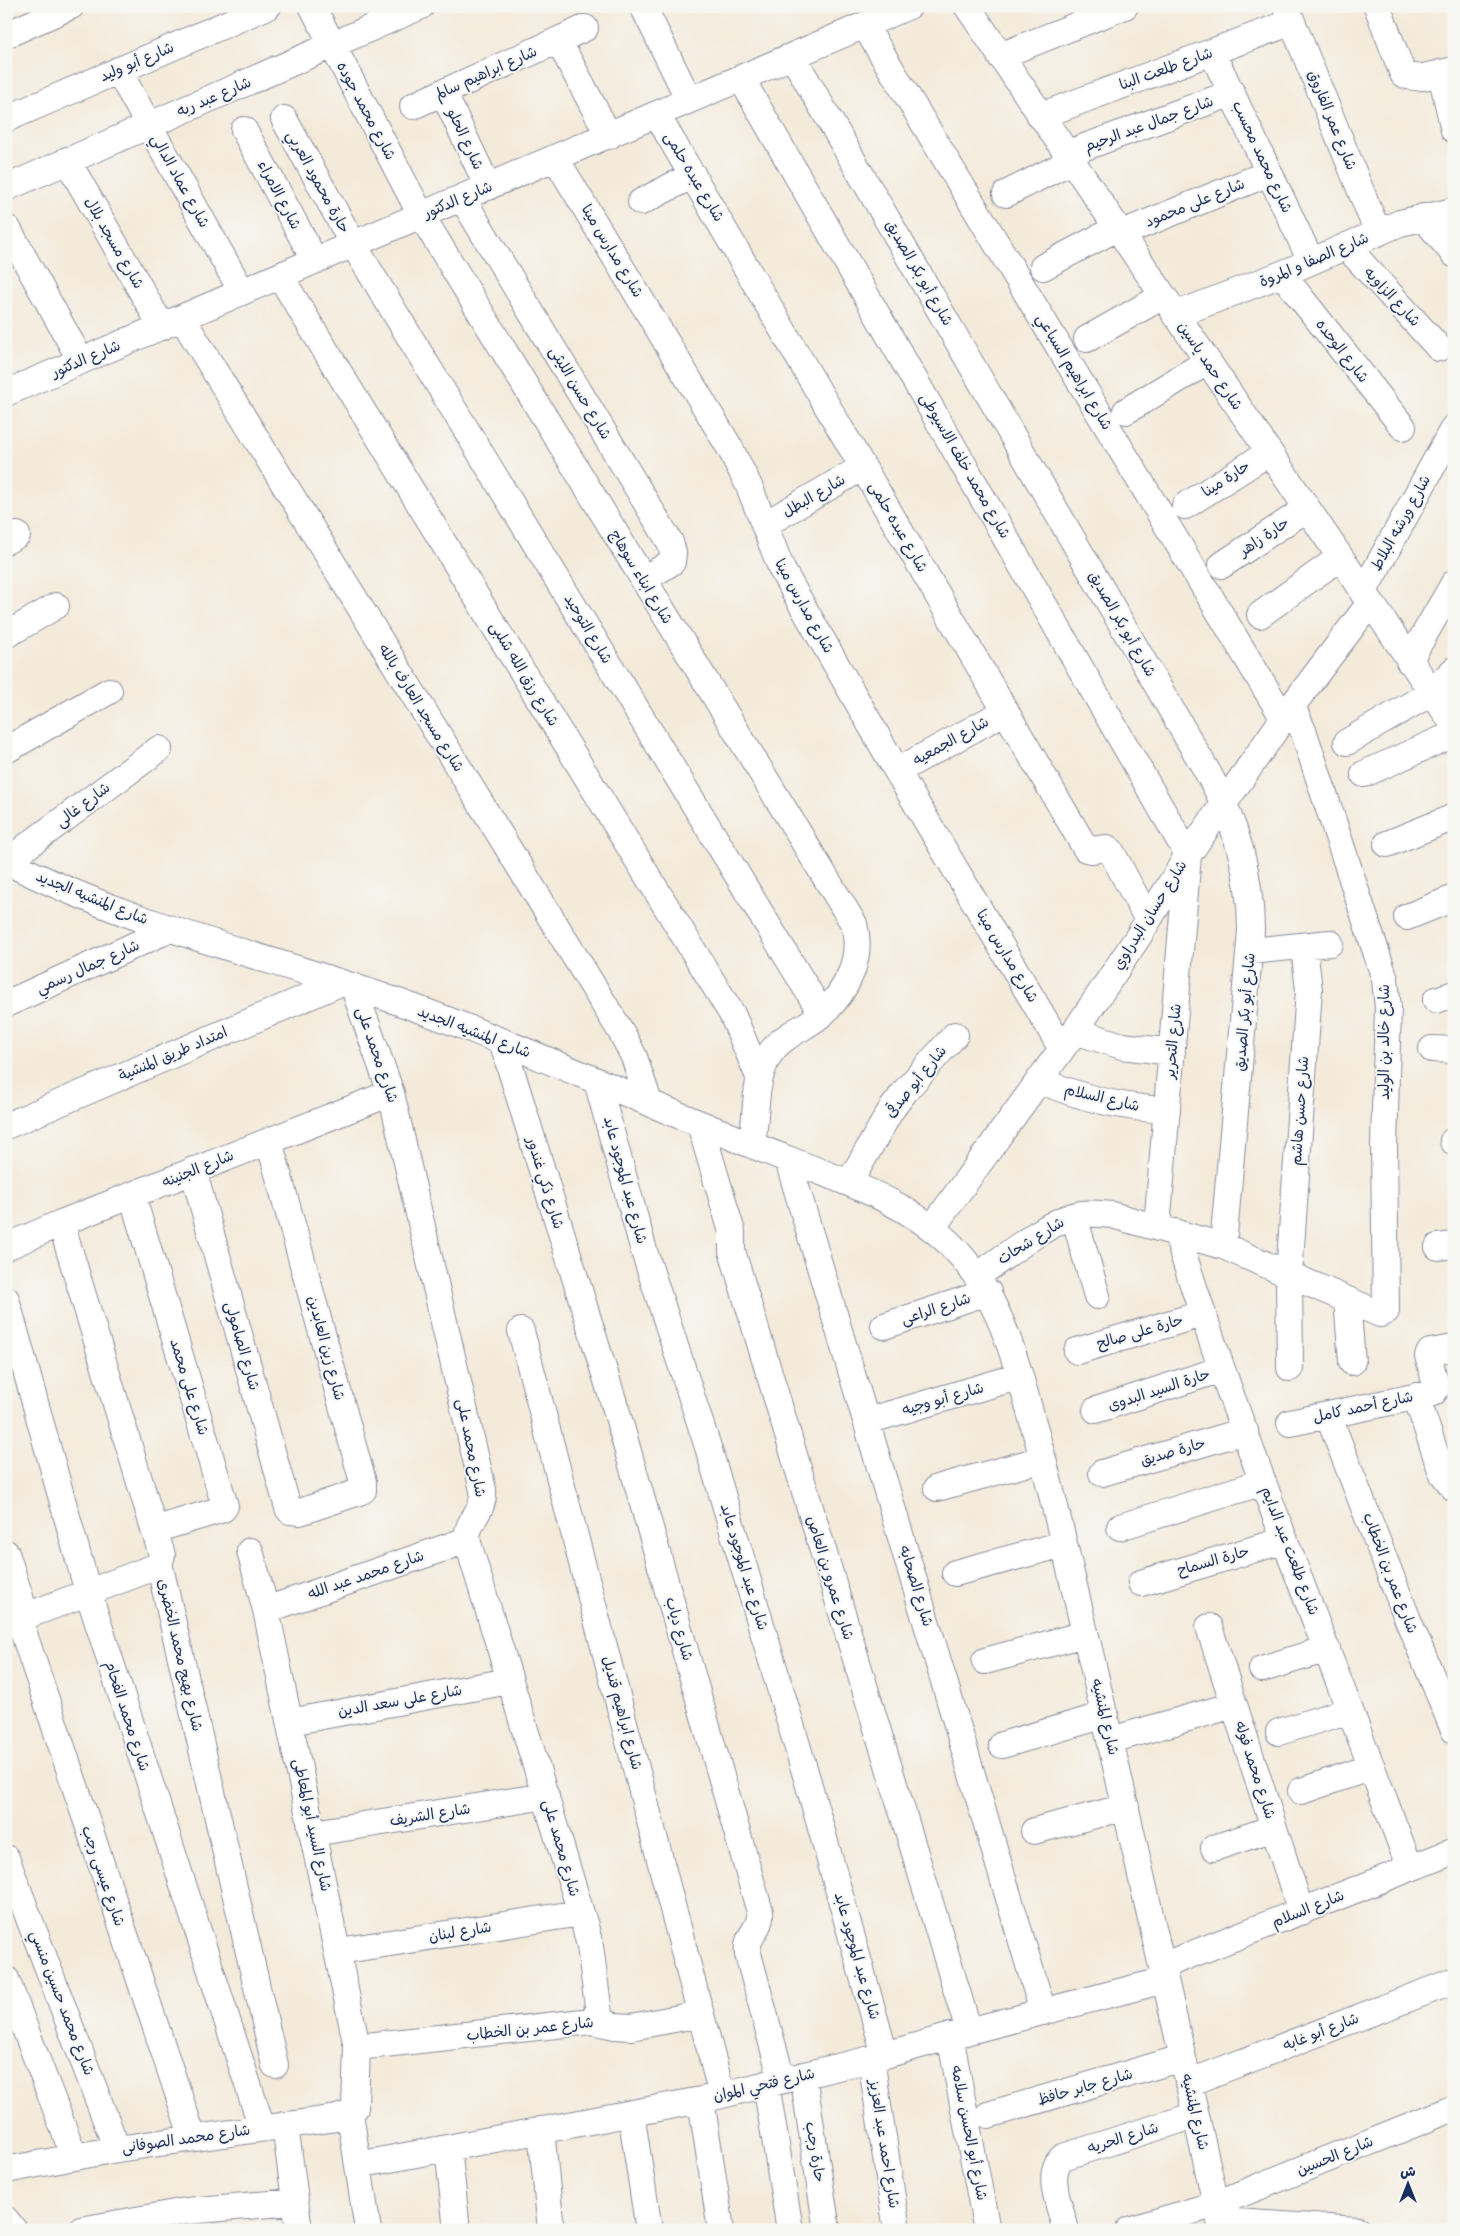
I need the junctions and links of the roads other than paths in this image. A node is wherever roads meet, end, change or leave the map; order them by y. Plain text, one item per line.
1 (71, 6) edge
2 (268, 6) edge
3 (312, 6) edge
4 (422, 6) edge
5 (643, 6) edge
6 (909, 6) edge
7 (967, 6) edge
8 (1126, 6) edge
9 (1377, 6) edge
10 (1289, 14) edge
11 (865, 26) junction
12 (585, 28) dead end
13 (6, 35) edge
14 (558, 40) junction
15 (332, 46) junction
16 (1212, 52) junction
17 (1000, 56) junction
18 (793, 57) junction
19 (118, 70) junction
20 (1447, 71) edge
21 (741, 78) junction
22 (443, 92) junction
23 (1232, 93) junction
24 (689, 100) junction
25 (413, 106) dead end
26 (657, 115) junction
27 (1040, 116) junction
28 (6, 119) edge
29 (284, 119) dead end
30 (148, 125) junction
31 (244, 130) dead end
32 (1454, 130) edge
33 (609, 136) junction
34 (1069, 158) junction
35 (556, 159) junction
36 (67, 160) junction
37 (1269, 173) junction
38 (693, 175) junction
39 (488, 187) junction
40 (6, 188) edge
41 (1006, 194) dead end
42 (462, 198) junction
43 (641, 202) dead end
44 (1454, 211) edge
45 (421, 215) junction
46 (1423, 216) junction
47 (8, 229) dead end
48 (1118, 231) junction
49 (1378, 233) junction
50 (353, 244) junction
51 (1346, 246) junction
52 (1454, 254) edge
53 (315, 261) junction
54 (1311, 261) junction
55 (1043, 267) dead end
56 (1282, 274) junction
57 (280, 276) junction
58 (242, 292) junction
59 (1169, 306) junction
60 (172, 322) junction
61 (1088, 339) dead end
62 (1439, 348) dead end
63 (81, 361) junction
64 (1207, 362) junction
65 (6, 393) edge
66 (1126, 411) dead end
67 (1403, 427) dead end
68 (1454, 427) edge
69 (1268, 453) junction
70 (864, 467) junction
71 (1185, 506) dead end
72 (1306, 509) junction
73 (764, 525) junction
74 (1339, 558) junction
75 (1222, 565) dead end
76 (643, 580) junction
77 (1454, 583) edge
78 (1366, 598) junction
79 (56, 606) dead end
80 (1260, 616) dead end
81 (6, 635) edge
82 (1410, 661) junction
83 (1454, 670) edge
84 (109, 691) dead end
85 (1432, 693) junction
86 (1006, 711) junction
87 (1288, 712) junction
88 (1454, 725) edge
89 (1454, 734) edge
90 (1347, 742) dead end
91 (159, 749) dead end
92 (6, 750) edge
93 (897, 771) junction
94 (1364, 774) dead end
95 (1224, 804) junction
96 (1454, 817) edge
97 (1387, 844) dead end
98 (1188, 855) junction
99 (12, 869) edge
100 (1454, 898) edge
101 (1408, 917) dead end
102 (1148, 920) junction
103 (170, 929) junction
104 (1330, 943) dead end
105 (1304, 947) junction
106 (1251, 951) junction
107 (347, 985) junction
108 (6, 1004) edge
109 (822, 1014) junction
110 (955, 1035) dead end
111 (1068, 1040) junction
112 (502, 1041) junction
113 (1172, 1052) junction
114 (759, 1077) junction
115 (1039, 1080) junction
116 (597, 1081) junction
117 (391, 1093) junction
118 (649, 1102) junction
119 (1167, 1110) junction
120 (700, 1124) junction
121 (6, 1126) edge
122 (269, 1141) junction
123 (752, 1145) junction
124 (788, 1160) junction
125 (193, 1170) junction
126 (849, 1183) junction
127 (132, 1195) junction
128 (1074, 1216) junction
129 (61, 1223) junction
130 (932, 1228) junction
131 (1166, 1229) junction
132 (1223, 1246) junction
133 (6, 1247) edge
134 (1289, 1275) junction
135 (982, 1284) junction
136 (1097, 1296) dead end
137 (6, 1299) edge
138 (1347, 1300) junction
139 (1202, 1314) junction
140 (588, 1325) joint
141 (884, 1326) dead end
142 (521, 1330) dead end
143 (1454, 1348) edge
144 (1077, 1350) dead end
145 (1352, 1362) dead end
146 (1290, 1368) dead end
147 (1222, 1369) junction
148 (1020, 1376) junction
149 (1426, 1393) junction
150 (1096, 1410) dead end
151 (1328, 1415) junction
152 (867, 1421) junction
153 (1290, 1423) dead end
154 (1244, 1431) junction
155 (1443, 1443) edge
156 (1043, 1459) junction
157 (1102, 1472) dead end
158 (1263, 1482) junction
159 (937, 1488) dead end
160 (1454, 1488) edge
161 (300, 1512) joint
162 (1120, 1527) dead end
163 (154, 1530) junction
164 (467, 1540) junction
165 (1285, 1540) junction
166 (1064, 1544) junction
167 (250, 1551) dead end
168 (6, 1552) edge
169 (160, 1565) junction
170 (956, 1573) dead end
171 (1141, 1582) dead end
172 (88, 1592) junction
173 (266, 1610) junction
174 (26, 1616) junction
175 (1209, 1627) dead end
176 (1085, 1634) junction
177 (1327, 1649) junction
178 (985, 1661) dead end
179 (1262, 1669) dead end
180 (509, 1681) junction
181 (1234, 1705) junction
182 (1350, 1710) junction
183 (1104, 1715) junction
184 (290, 1722) junction
185 (1454, 1730) edge
186 (1279, 1732) dead end
187 (1111, 1740) junction
188 (1002, 1746) dead end
189 (1372, 1767) junction
190 (1301, 1791) dead end
191 (546, 1796) junction
192 (1126, 1807) junction
193 (1274, 1828) junction
194 (1034, 1831) dead end
195 (313, 1833) junction
196 (1214, 1848) dead end
197 (1454, 1851) edge
198 (6, 1858) edge
199 (1410, 1868) junction
200 (1301, 1912) junction
201 (580, 1913) junction
202 (339, 1951) junction
203 (1163, 1973) junction
204 (6, 1979) edge
205 (1454, 1981) edge
206 (1044, 2012) junction
207 (701, 2014) junction
208 (600, 2021) junction
209 (959, 2034) junction
210 (357, 2047) junction
211 (878, 2057) junction
212 (275, 2065) dead end
213 (1185, 2070) junction
214 (784, 2080) junction
215 (712, 2097) junction
216 (354, 2108) junction
217 (1454, 2108) edge
218 (631, 2113) junction
219 (988, 2115) dead end
220 (1196, 2116) junction
221 (274, 2127) junction
222 (541, 2130) junction
223 (193, 2138) junction
224 (448, 2148) junction
225 (117, 2149) junction
226 (74, 2156) junction
227 (358, 2165) junction
228 (6, 2170) edge
229 (294, 2202) junction
230 (1219, 2218) edge
231 (6, 2220) edge
232 (14, 2230) edge
233 (81, 2230) edge
234 (299, 2230) edge
235 (368, 2230) edge
236 (458, 2230) edge
237 (551, 2230) edge
238 (649, 2230) edge
239 (721, 2230) edge
240 (790, 2230) edge
241 (827, 2230) edge
242 (897, 2230) edge
243 (987, 2230) edge
244 (1066, 2230) edge
245 (1129, 2230) edge
246 (1358, 2230) edge

1 - 13 street
2 - 19 street, شارع أبو وليد
3 - 15 street, شارع محمد جوده
4 - 15 street, شارع عبد ربه
5 - 24 street
6 - 11 street, شارع الدكتور
7 - 17 street, شارع حمد ياسين
8 - 17 street
9 - 20 street
10 - 16 street, شارع طلعت البنا
10 - 49 street, شارع عمر الفاروق
11 - 18 street, شارع الدكتور
11 - 87 street, شارع ابراهيم السباعي
12 - 14 street, شارع ابراهيم سالم
14 - 22 street, شارع ابراهيم سالم
14 - 33 street
15 - 30 street, شارع عبد ربه
15 - 45 street, شارع محمد جوده
16 - 23 street, شارع محمد محسب
16 - 27 street, شارع طلعت البنا
17 - 27 street, شارع حمد ياسين
18 - 21 street, شارع الدكتور
18 - 95 street, شارع أبو بكر الصديق
19 - 28 street, شارع أبو وليد
19 - 30 street, شارع عماد الدالي
20 - 32 street
21 - 24 street, شارع الدكتور
21 - 98 street, شارع محمد خلف الاسيوطى
22 - 25 street, شارع ابراهيم سالم
22 - 39 street, شارع الحلو
23 - 34 street, شارع جمال عبد الرحيم
23 - 37 street, شارع محمد محسب
24 - 26 street, شارع الدكتور
26 - 33 street, شارع الدكتور
26 - 38 street, شارع عبده حلمى
27 - 34 street, شارع حمد ياسين
29 - 50 street, حارة محمود العربي
30 - 36 street, شارع عبد ربه
30 - 58 street, شارع عماد الدالي
31 - 53 street, شارع الامراء
33 - 35 street, شارع الدكتور
34 - 41 street, شارع جمال عبد الرحيم
34 - 48 street, شارع حمد ياسين
35 - 39 street, شارع الدكتور
35 - 73 street, شارع مدارس مينا
36 - 40 street, شارع عبد ربه
36 - 60 street, شارع مسجد بلال
37 - 48 street, شارع على محمود
37 - 54 street, شارع محمد محسب
38 - 43 street
38 - 70 street, شارع عبده حلمى
39 - 42 street, شارع الدكتور
42 - 45 street, شارع الدكتور
42 - 76 street, شارع حسن الليثى
44 - 46 street, شارع الصفا و المروة
45 - 50 street, شارع الدكتور
45 - 76 street, شارع ابناء سوهاج
46 - 49 street, شارع الصفا و المروة
46 - 52 street
47 - 63 street
48 - 55 street, شارع على محمود
48 - 59 street, شارع حمد ياسين
49 - 51 street, شارع الصفا و المروة
50 - 53 street, شارع الدكتور
50 - 109 street, شارع التوحيد
51 - 54 street, شارع الصفا و المروة
51 - 62 street, شارع الزاويه
53 - 57 street, شارع الدكتور
54 - 56 street, شارع الصفا و المروة
56 - 59 street, شارع الصفا و المروة
56 - 67 street, شارع الوحده
57 - 58 street, شارع الدكتور
57 - 114 street, شارع رزق الله شلبى
58 - 60 street, شارع الدكتور
59 - 61 street, شارع الصفا و المروة
59 - 64 street, شارع حمد ياسين
60 - 63 street, شارع الدكتور
60 - 118 street, شارع مسجد العارف بالله
63 - 65 street, شارع الدكتور
64 - 66 street
64 - 69 street, شارع حمد ياسين
68 - 78 street, شارع ورشه البلاط
69 - 71 street, حارة مينا
69 - 72 street, شارع حمد ياسين
70 - 73 street, شارع البطل
70 - 86 street, شارع عبده حلمى
72 - 74 street, شارع حمد ياسين
72 - 75 street, حارة زاهر
73 - 93 street, شارع مدارس مينا
74 - 78 street, شارع حمد ياسين
74 - 80 street
76 - 109 street, شارع ابناء سوهاج
77 - 82 street
78 - 82 street, شارع حمد ياسين
78 - 87 street, شارع حسان البدراوي
79 - 81 street
82 - 85 street, شارع حمد ياسين
83 - 85 street
84 - 92 street
85 - 88 street, شارع حمد ياسين
85 - 90 street
86 - 93 street, شارع الجمعيه
86 - 102 street, شارع عبده حلمى
87 - 95 street, شارع حسان البدراوي
87 - 138 street, شارع خالد بن الوليد
89 - 94 street
91 - 99 street, شارع غالى
93 - 111 street, شارع مدارس مينا
95 - 98 street, شارع حسان البدراوي
95 - 106 street, شارع أبو بكر الصديق
96 - 97 street
98 - 102 street, شارع حسان البدراوي
98 - 113 street, شارع التحرير
99 - 103 street, شارع المنشيه الجديد
100 - 101 street
102 - 111 street, شارع حسان البدراوي
103 - 107 street, شارع المنشيه الجديد
103 - 108 street, شارع جمال رسمي
104 - 105 street
105 - 106 street
105 - 134 street, شارع حسن هاشم
106 - 132 street, شارع أبو بكر الصديق
107 - 112 street, شارع المنشيه الجديد
107 - 117 street, شارع محمد على
107 - 121 street, امتداد طريق المنشية
109 - 114 street
110 - 126 street, شارع أبو صدقى
111 - 113 street
111 - 115 street, شارع حسان البدراوي
112 - 116 street, شارع المنشيه الجديد
112 - 140 street, شارع ذكي غندور
113 - 119 street, شارع التحرير
114 - 123 street
115 - 119 street, شارع السلام
115 - 130 street, شارع حسان البدراوي
116 - 118 street, شارع المنشيه الجديد
116 - 211 street, شارع عبد الموجود عابد
117 - 122 street, شارع الجنينه
117 - 164 street, شارع محمد على
118 - 120 street, شارع المنشيه الجديد
119 - 131 street, شارع التحرير
120 - 123 street, شارع المنشيه الجديد
120 - 209 street, شارع عمرو بن العاص
122 - 125 street, شارع الجنينه
122 - 161 street, شارع زين العابدين
123 - 124 street, شارع المنشيه الجديد
124 - 126 street, شارع المنشيه الجديد
124 - 152 street, شارع الصحابه
125 - 127 street, شارع الجنينه
125 - 161 street, شارع الصامولى
126 - 130 street, شارع المنشيه الجديد
127 - 129 street, شارع الجنينه
127 - 163 street, شارع على محمد
128 - 131 street, شارع شحات
128 - 135 street, شارع شحات
128 - 136 street
129 - 133 street, شارع الجنينه
129 - 163 street, شارع بهيج محمد الخضرى
130 - 135 street, شارع المنشيه
131 - 132 street
131 - 139 street, شارع طلعت عبد الدايم
132 - 134 street
134 - 138 street
134 - 146 street, شارع حسن هاشم
135 - 141 street, شارع الراعى
135 - 148 street, شارع المنشيه
137 - 172 street, شارع محمد الفحام
138 - 145 street
139 - 144 street, حارة على صالح
139 - 147 street, شارع طلعت عبد الدايم
140 - 214 street, شارع دياب
142 - 207 street, شارع ابراهيم قنديل
143 - 149 street
147 - 150 street, حارة السيد البدوى
147 - 154 street, شارع طلعت عبد الدايم
148 - 152 street, شارع أبو وجيه
148 - 156 street, شارع المنشيه
149 - 151 street, شارع أحمد كامل
149 - 155 street
151 - 153 street, شارع أحمد كامل
151 - 185 street, شارع عمر بن الخطاب
152 - 206 street, شارع الصحابه
154 - 157 street, حارة صديق
154 - 158 street, شارع طلعت عبد الدايم
155 - 160 street
156 - 159 street
156 - 166 street, شارع المنشيه
158 - 162 street
158 - 165 street, شارع طلعت عبد الدايم
163 - 169 street, شارع بهيج محمد الخضرى
164 - 173 street, شارع محمد عبد الله
164 - 180 street, شارع محمد على
165 - 171 street, حارة السماح
165 - 177 street, شارع طلعت عبد الدايم
166 - 170 street
166 - 176 street, شارع المنشيه
167 - 173 street, شارع السيد أبو المعاطى
168 - 174 street
169 - 172 street
169 - 212 street, شارع بهيج محمد الخضرى
172 - 174 street
172 - 221 street, شارع محمد الفحام
173 - 184 street, شارع السيد أبو المعاطى
174 - 223 street, شارع عيسى رجب
175 - 181 street, شارع محمد فوله
176 - 178 street
176 - 183 street, شارع المنشيه
177 - 179 street
177 - 182 street, شارع طلعت عبد الدايم
180 - 184 street, شارع على سعد الدين
180 - 191 street, شارع محمد على
181 - 187 street
181 - 193 street, شارع محمد فوله
182 - 186 street
182 - 189 street, شارع طلعت عبد الدايم
183 - 187 street, شارع المنشيه
183 - 188 street
184 - 195 street, شارع السيد أبو المعاطى
187 - 192 street, شارع المنشيه
189 - 190 street
189 - 199 street, شارع طلعت عبد الدايم
191 - 195 street, شارع الشريف
191 - 201 street, شارع محمد على
192 - 194 street
192 - 203 street, شارع المنشيه
193 - 196 street
193 - 200 street, شارع محمد فوله
195 - 202 street, شارع السيد أبو المعاطى
197 - 199 street, شارع السلام
198 - 225 street, شارع محمد حسين منسي
199 - 200 street, شارع السلام
200 - 203 street, شارع السلام
201 - 202 street, شارع لبنان
201 - 208 street, شارع محمد على
202 - 210 street, شارع السيد أبو المعاطى
203 - 206 street, شارع فتحي الموان
203 - 213 street, شارع المنشيه
204 - 226 street
205 - 213 street, شارع أبو غابه
206 - 209 street, شارع فتحي الموان
207 - 208 street, شارع عمر بن الخطاب
207 - 215 street, شارع ابراهيم قنديل
208 - 210 street, شارع عمر بن الخطاب
209 - 211 street, شارع فتحي الموان
209 - 243 street, شارع أبو الحسن سلامه
210 - 216 street, شارع السيد أبو المعاطى
211 - 214 street, شارع فتحي الموان
211 - 242 street, شارع احمد عبد العزيز
213 - 219 street, شارع جابر حافظ
213 - 220 street, شارع المنشيه
214 - 215 street, شارع فتحي الموان
214 - 240 street
214 - 241 street, حارة رجب
215 - 218 street, شارع فتحي الموان
215 - 239 street, شارع ابراهيم قنديل
216 - 221 street, شارع محمد الصوفانى
216 - 227 street, شارع السيد أبو المعاطى
217 - 230 street, شارع الحسين
218 - 222 street, شارع فتحي الموان
218 - 238 street
220 - 230 street, شارع المنشيه
220 - 244 street, شارع الحريه
221 - 223 street, شارع محمد الصوفانى
221 - 229 street, شارع محمد الفحام
222 - 224 street, شارع فتحي الموان
222 - 237 street
223 - 225 street, شارع محمد الصوفانى
224 - 227 street, شارع فتحي الموان
224 - 236 street
225 - 226 street, شارع محمد الصوفانى
226 - 228 street, شارع محمد الصوفانى
227 - 235 street, شارع السيد أبو المعاطى
229 - 233 street
229 - 234 street, شارع محمد الفحام
230 - 245 street, شارع الحسين
230 - 246 street
231 - 232 street

